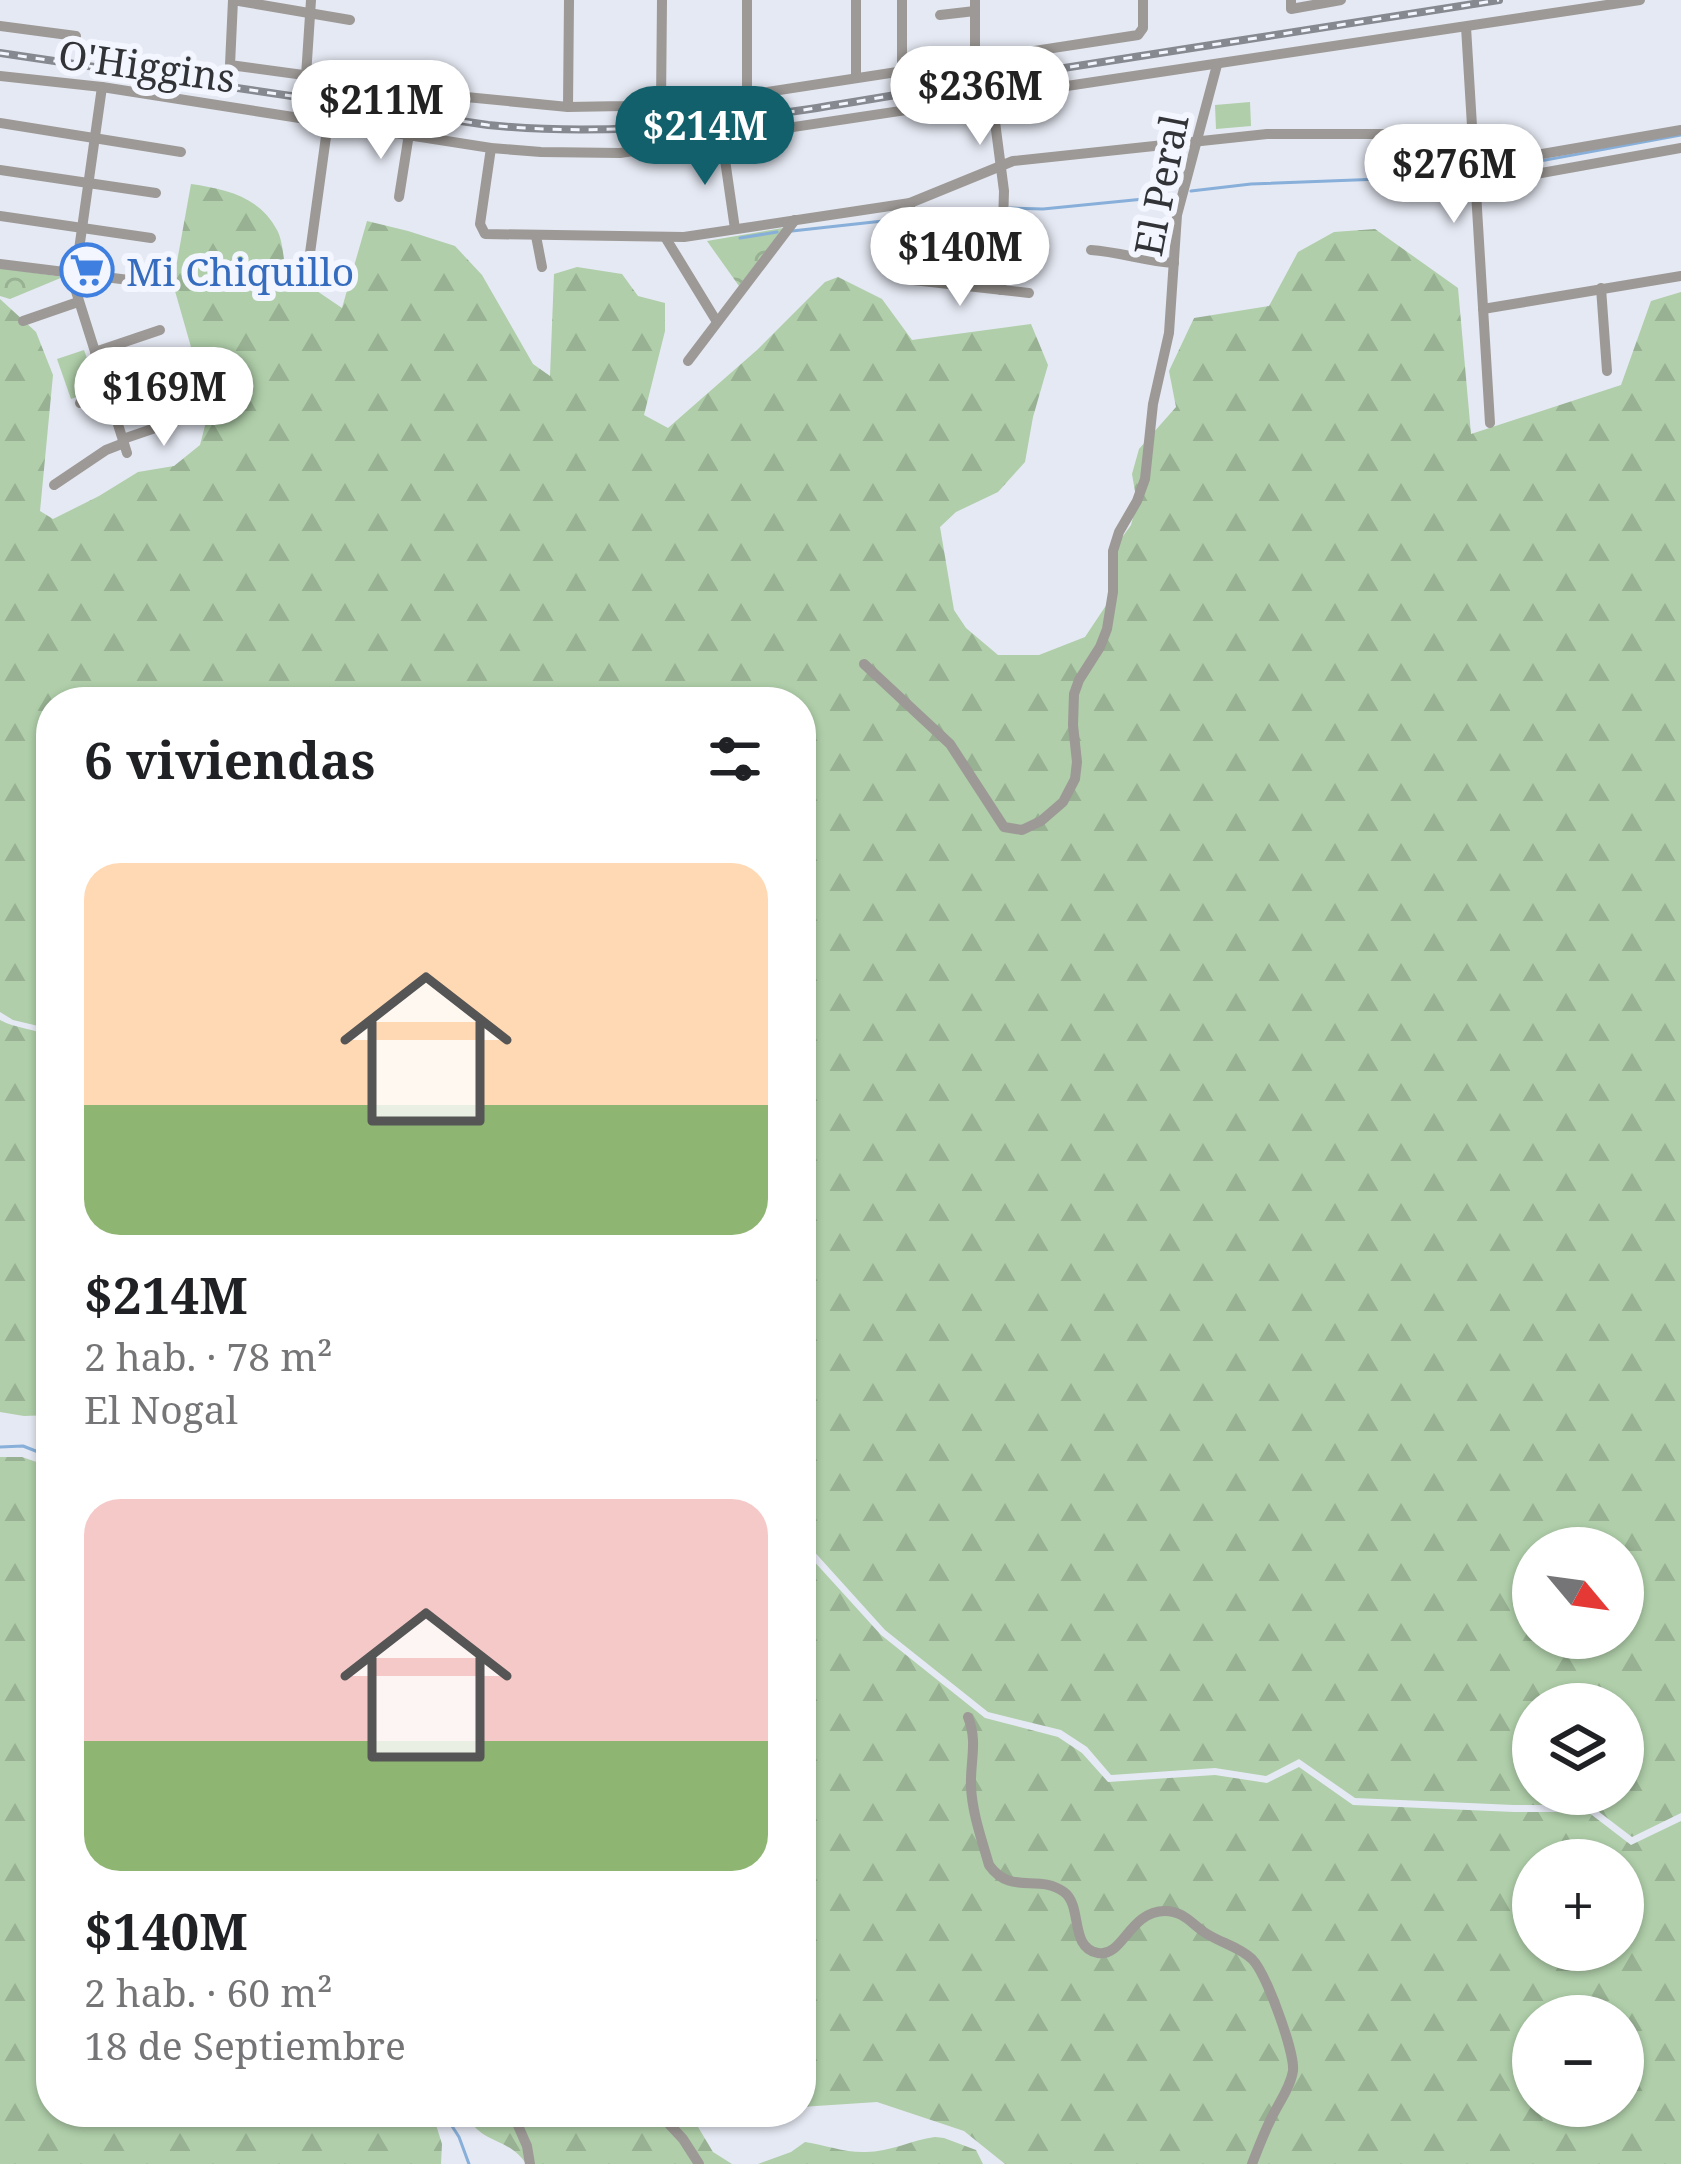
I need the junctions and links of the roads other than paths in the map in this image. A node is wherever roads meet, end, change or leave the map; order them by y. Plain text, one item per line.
1 (233, 0) edge
2 (568, 0) edge
3 (662, 0) edge
4 (747, 0) edge
5 (856, 0) edge
6 (902, 0) edge
7 (1143, 0) edge
8 (1340, 0) edge
9 (1640, 0) edge
10 (1291, 4) edge
11 (975, 5) edge
12 (310, 7) edge
13 (940, 15) dead end
14 (350, 20) dead end
15 (0, 26) edge
16 (1466, 27) junction
17 (76, 36) dead end
18 (975, 59) junction
19 (1217, 65) junction
20 (902, 70) junction
21 (0, 76) edge
22 (306, 76) junction
23 (856, 77) junction
24 (103, 87) junction
25 (747, 94) junction
26 (992, 99) junction
27 (661, 104) junction
28 (568, 107) junction
29 (328, 122) junction
30 (0, 123) edge
31 (1681, 130) edge
32 (409, 134) junction
33 (1471, 134) junction
34 (95, 138) junction
35 (722, 139) junction
36 (1196, 141) junction
37 (491, 148) junction
38 (1681, 148) edge
39 (181, 152) dead end
40 (1001, 164) junction
41 (1473, 166) junction
42 (0, 170) edge
43 (88, 183) junction
44 (1474, 185) junction
45 (156, 194) dead end
46 (399, 197) dead end
47 (910, 203) junction
48 (0, 216) edge
49 (1004, 217) junction
50 (957, 219) dead end
51 (795, 220) junction
52 (81, 228) junction
53 (735, 230) junction
54 (536, 236) junction
55 (665, 237) junction
56 (151, 238) dead end
57 (1091, 250) dead end
58 (1174, 262) junction
59 (0, 264) edge
60 (542, 267) dead end
61 (74, 274) junction
62 (1681, 276) edge
63 (145, 282) dead end
64 (333, 282) dead end
65 (1601, 288) junction
66 (1001, 290) junction
67 (1029, 293) dead end
68 (78, 302) junction
69 (1484, 309) junction
70 (23, 321) dead end
71 (717, 322) junction
72 (160, 330) dead end
73 (95, 352) junction
74 (688, 361) dead end
75 (1606, 370) dead end
76 (175, 372) dead end
77 (109, 394) junction
78 (80, 404) dead end
79 (190, 416) dead end
80 (1490, 423) dead end
81 (125, 445) junction
82 (54, 485) dead end
83 (864, 664) dead end
84 (968, 1717) dead end
85 (519, 2127) edge
86 (672, 2127) edge
87 (530, 2164) edge
88 (699, 2164) edge
89 (1252, 2164) edge

1 - 12 street
1 - 22 street
2 - 28 street
3 - 27 street
4 - 25 street
5 - 23 street
6 - 20 street
7 - 18 street
8 - 10 street
9 - 16 street, O'Higgins
11 - 13 street
11 - 18 street
12 - 14 street
12 - 22 street
15 - 17 street
16 - 19 street, O'Higgins
16 - 33 street
18 - 20 street
19 - 26 street, O'Higgins
19 - 36 street, El Peral
20 - 23 street
21 - 24 street, O'Higgins
22 - 28 street
23 - 25 street
24 - 29 street, O'Higgins
24 - 34 street
25 - 27 street
26 - 35 street, O'Higgins
26 - 40 street
27 - 28 street
29 - 32 street, O'Higgins
29 - 64 street
30 - 34 street
31 - 41 street
32 - 37 street, O'Higgins
32 - 46 street
33 - 36 street
33 - 41 street
34 - 39 street
34 - 43 street
35 - 37 street, O'Higgins
35 - 53 street
36 - 40 street
36 - 58 street, El Peral
37 - 54 street
38 - 44 street
40 - 47 street
40 - 49 street
41 - 44 street
42 - 43 street
43 - 45 street
43 - 52 street
44 - 69 street
47 - 51 street
47 - 66 street
48 - 52 street
49 - 50 street
49 - 66 street
51 - 53 street
51 - 71 street
52 - 56 street
52 - 61 street
53 - 55 street
54 - 55 street
54 - 60 street
55 - 71 street
57 - 58 street
58 - 83 street, El Peral
59 - 61 street
61 - 63 street
61 - 68 street
62 - 65 street
65 - 69 street
65 - 75 street
66 - 67 street
68 - 70 street
68 - 73 street
69 - 80 street
71 - 74 street
72 - 73 street
73 - 77 street
76 - 77 street
77 - 78 street
77 - 81 street
79 - 81 street
81 - 82 street
84 - 89 street
85 - 87 street
86 - 88 street

